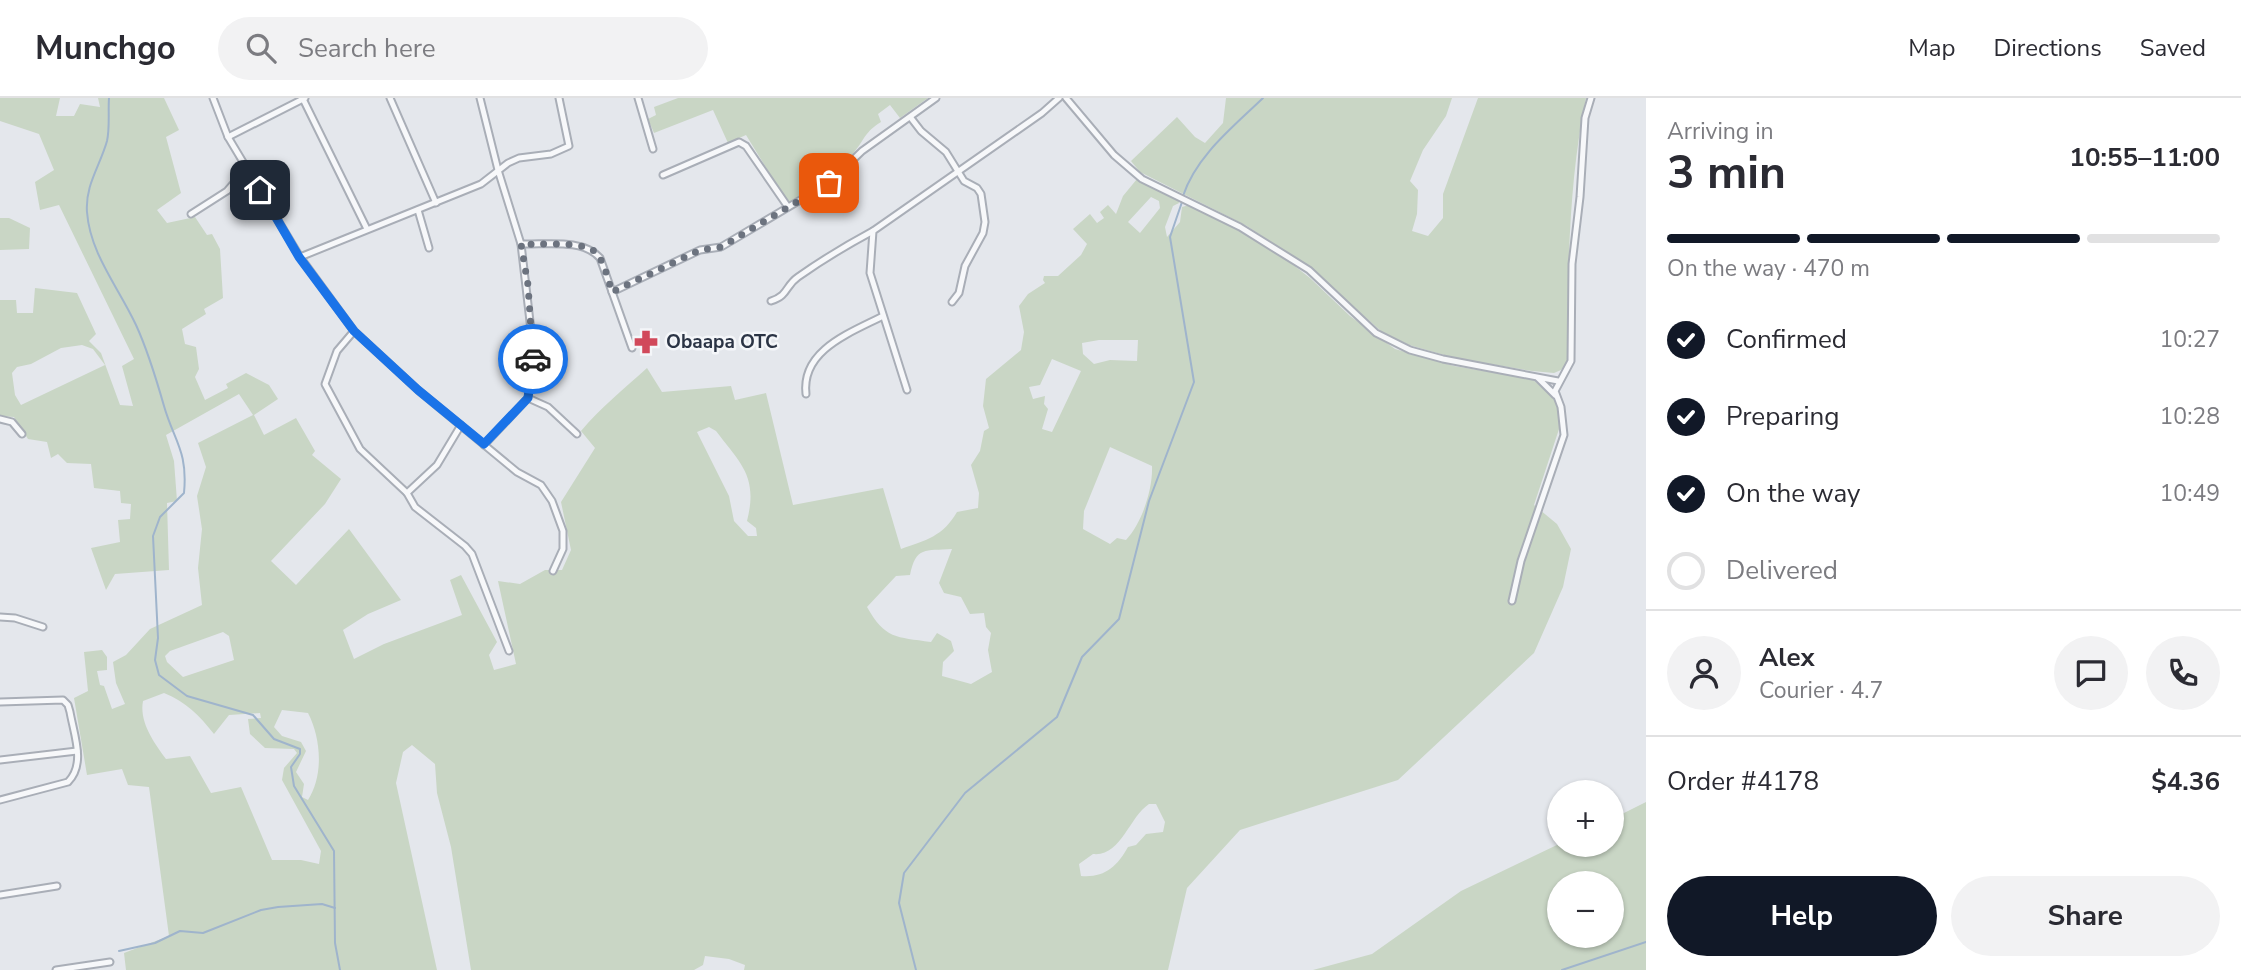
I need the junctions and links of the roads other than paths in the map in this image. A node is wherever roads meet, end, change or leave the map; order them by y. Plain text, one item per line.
1 (213, 98) edge
2 (390, 98) edge
3 (480, 98) edge
4 (559, 98) edge
5 (638, 98) edge
6 (936, 98) edge
7 (1059, 98) edge
8 (1066, 98) edge
9 (1591, 98) edge
10 (304, 99) edge
11 (911, 118) junction
12 (228, 137) junction
13 (653, 149) dead end
14 (247, 168) junction
15 (498, 170) junction
16 (957, 173) junction
17 (663, 175) dead end
18 (436, 203) junction
19 (788, 207) junction
20 (418, 211) junction
21 (191, 214) dead end
22 (368, 229) junction
23 (873, 231) junction
24 (521, 244) junction
25 (429, 248) dead end
26 (299, 257) junction
27 (612, 292) junction
28 (771, 301) dead end
29 (952, 302) dead end
30 (883, 316) junction
31 (354, 331) junction
32 (632, 348) dead end
33 (1538, 378) junction
34 (1558, 382) junction
35 (907, 390) dead end
36 (806, 394) dead end
37 (1555, 395) junction
38 (528, 398) junction
39 (0, 419) edge
40 (461, 425) junction
41 (22, 434) dead end
42 (577, 434) dead end
43 (484, 444) junction
44 (407, 493) junction
45 (553, 570) dead end
46 (1512, 601) dead end
47 (0, 617) edge
48 (43, 627) dead end
49 (509, 651) dead end
50 (0, 702) edge
51 (77, 751) junction
52 (0, 760) edge
53 (0, 800) edge
54 (57, 886) dead end
55 (0, 895) edge
56 (110, 962) dead end
57 (56, 970) edge

1 - 12 street
2 - 18 street
3 - 15 street
4 - 15 street
5 - 13 street
6 - 11 street
7 - 16 street
8 - 33 street
9 - 34 street
10 - 12 street
10 - 22 street
11 - 16 street
11 - 19 street
12 - 14 street
14 - 21 street
14 - 26 street
15 - 18 street
15 - 24 street
16 - 23 street
16 - 29 street
17 - 19 street
18 - 20 street
19 - 27 street
20 - 22 street
20 - 25 street
22 - 26 street
23 - 28 street
23 - 30 street
24 - 27 street
24 - 38 street
26 - 31 street
27 - 32 street
30 - 35 street
30 - 36 street
31 - 40 street
31 - 44 street
33 - 34 street
33 - 37 street
34 - 37 street
37 - 46 street
38 - 42 street
38 - 43 street
39 - 41 street
40 - 43 street
40 - 44 street
43 - 45 street
44 - 49 street
47 - 48 street
50 - 51 street
51 - 52 street
51 - 53 street
54 - 55 street
56 - 57 street

